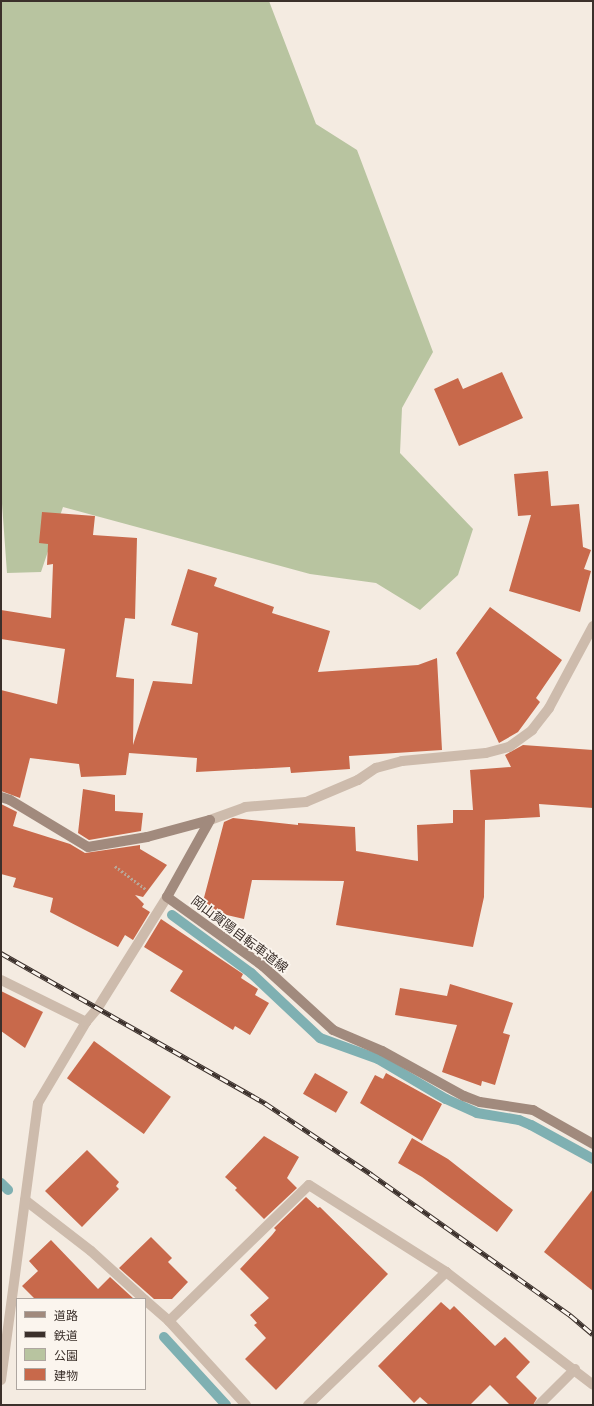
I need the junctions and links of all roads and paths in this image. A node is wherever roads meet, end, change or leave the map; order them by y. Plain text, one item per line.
1 (593, 626) edge
2 (1, 797) edge
3 (210, 820) junction
4 (88, 847) junction
5 (167, 897) junction
6 (1, 980) edge
7 (86, 1022) junction
8 (593, 1144) edge
9 (25, 1200) junction
10 (446, 1272) junction
11 (144, 1298) edge
12 (146, 1300) edge
13 (169, 1321) junction
14 (574, 1369) junction
15 (1, 1378) edge
16 (593, 1385) edge
17 (246, 1405) edge
18 (308, 1405) edge
19 (539, 1405) edge

1 - 3 street
2 - 4 main road
3 - 4 main road
3 - 5 main road
4 - 5 path
5 - 7 street
5 - 8 main road, 岡山賀陽自転車道線
6 - 7 street
7 - 9 street
9 - 11 street
9 - 15 street
10 - 13 street
10 - 14 street
10 - 18 street
12 - 13 street
13 - 17 street
14 - 16 street
14 - 19 street

